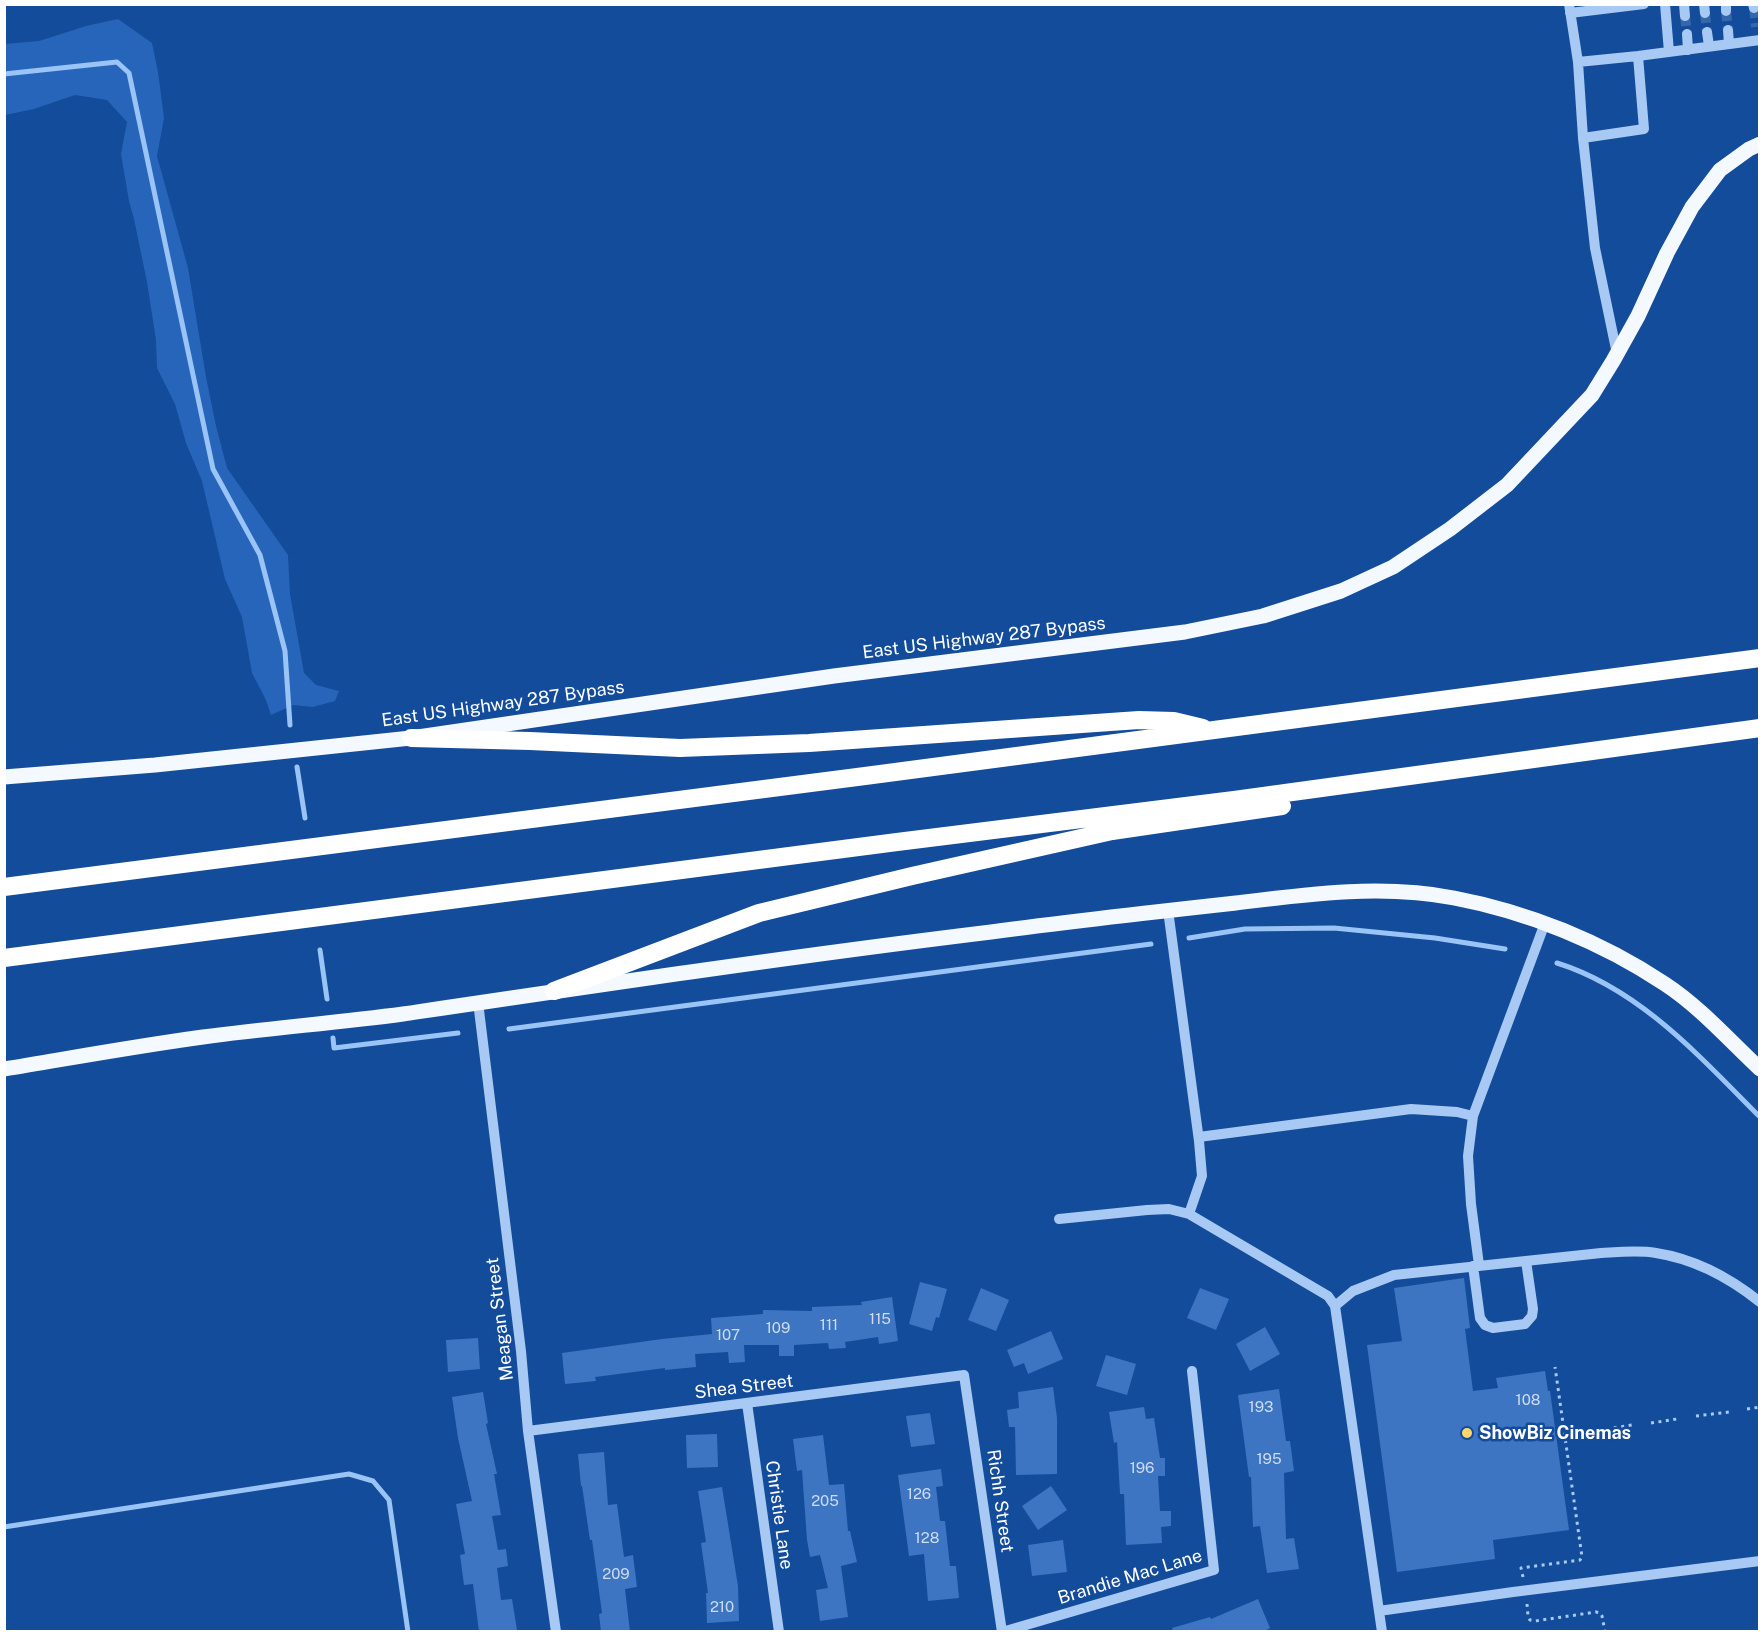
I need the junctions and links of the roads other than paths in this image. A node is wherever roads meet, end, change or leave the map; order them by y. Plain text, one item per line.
1 (1644, 4) edge
2 (1665, 4) edge
3 (1570, 9) edge
4 (1756, 27) dead end
5 (1728, 30) tunnel mouth
6 (1707, 32) tunnel mouth
7 (1687, 34) tunnel mouth
8 (1758, 40) edge
9 (1729, 44) junction
10 (1709, 46) junction
11 (1688, 50) junction
12 (1669, 52) junction
13 (1638, 56) junction
14 (1578, 62) junction
15 (1583, 138) junction
16 (1760, 144) edge
17 (1617, 354) junction
18 (1760, 658) edge
19 (1760, 728) edge
20 (1213, 730) junction
21 (411, 738) junction
22 (1409, 776) junction
23 (4, 777) edge
24 (4, 887) edge
25 (1168, 910) junction
26 (1545, 923) junction
27 (4, 958) edge
28 (554, 991) junction
29 (478, 1002) junction
30 (4, 1069) edge
31 (1760, 1069) edge
32 (1473, 1116) junction
33 (1199, 1137) junction
34 (1189, 1214) junction
35 (1059, 1219) dead end
36 (1527, 1261) junction
37 (1476, 1266) junction
38 (1760, 1302) edge
39 (1335, 1306) junction
40 (1192, 1371) dead end
41 (964, 1375) joint
42 (747, 1403) junction
43 (528, 1431) junction
44 (1760, 1561) edge
45 (1379, 1611) junction
46 (556, 1632) edge
47 (779, 1632) edge
48 (1002, 1632) edge
49 (1382, 1632) edge

1 - 3 street
2 - 12 street
3 - 14 street
4 - 8 street
5 - 9 street
6 - 10 street
7 - 11 street
8 - 9 street
9 - 10 street
10 - 11 street
11 - 12 street
12 - 13 street
13 - 14 street
13 - 15 street
14 - 15 street
15 - 17 street
16 - 17 main road, East US Highway 287 Bypass
17 - 21 main road, East US Highway 287 Bypass
18 - 20 highway
19 - 22 highway
20 - 21 highway
20 - 24 highway
21 - 23 main road, East US Highway 287 Bypass
22 - 27 highway
22 - 28 highway
25 - 26 main road
25 - 28 main road
25 - 33 street
26 - 31 main road
26 - 32 street
28 - 29 main road
29 - 30 main road
29 - 43 street, Meagan Street
32 - 33 street
32 - 37 street
33 - 34 street
34 - 35 street
34 - 39 street
36 - 37 street
36 - 37 street
36 - 38 street
37 - 39 street
39 - 45 street
40 - 48 street, Brandie Mac Lane
41 - 42 street, Shea Street
41 - 48 street, Richh Street
42 - 43 street, Shea Street
42 - 47 street, Christie Lane
43 - 46 street, Meagan Street
44 - 45 street
45 - 49 street

